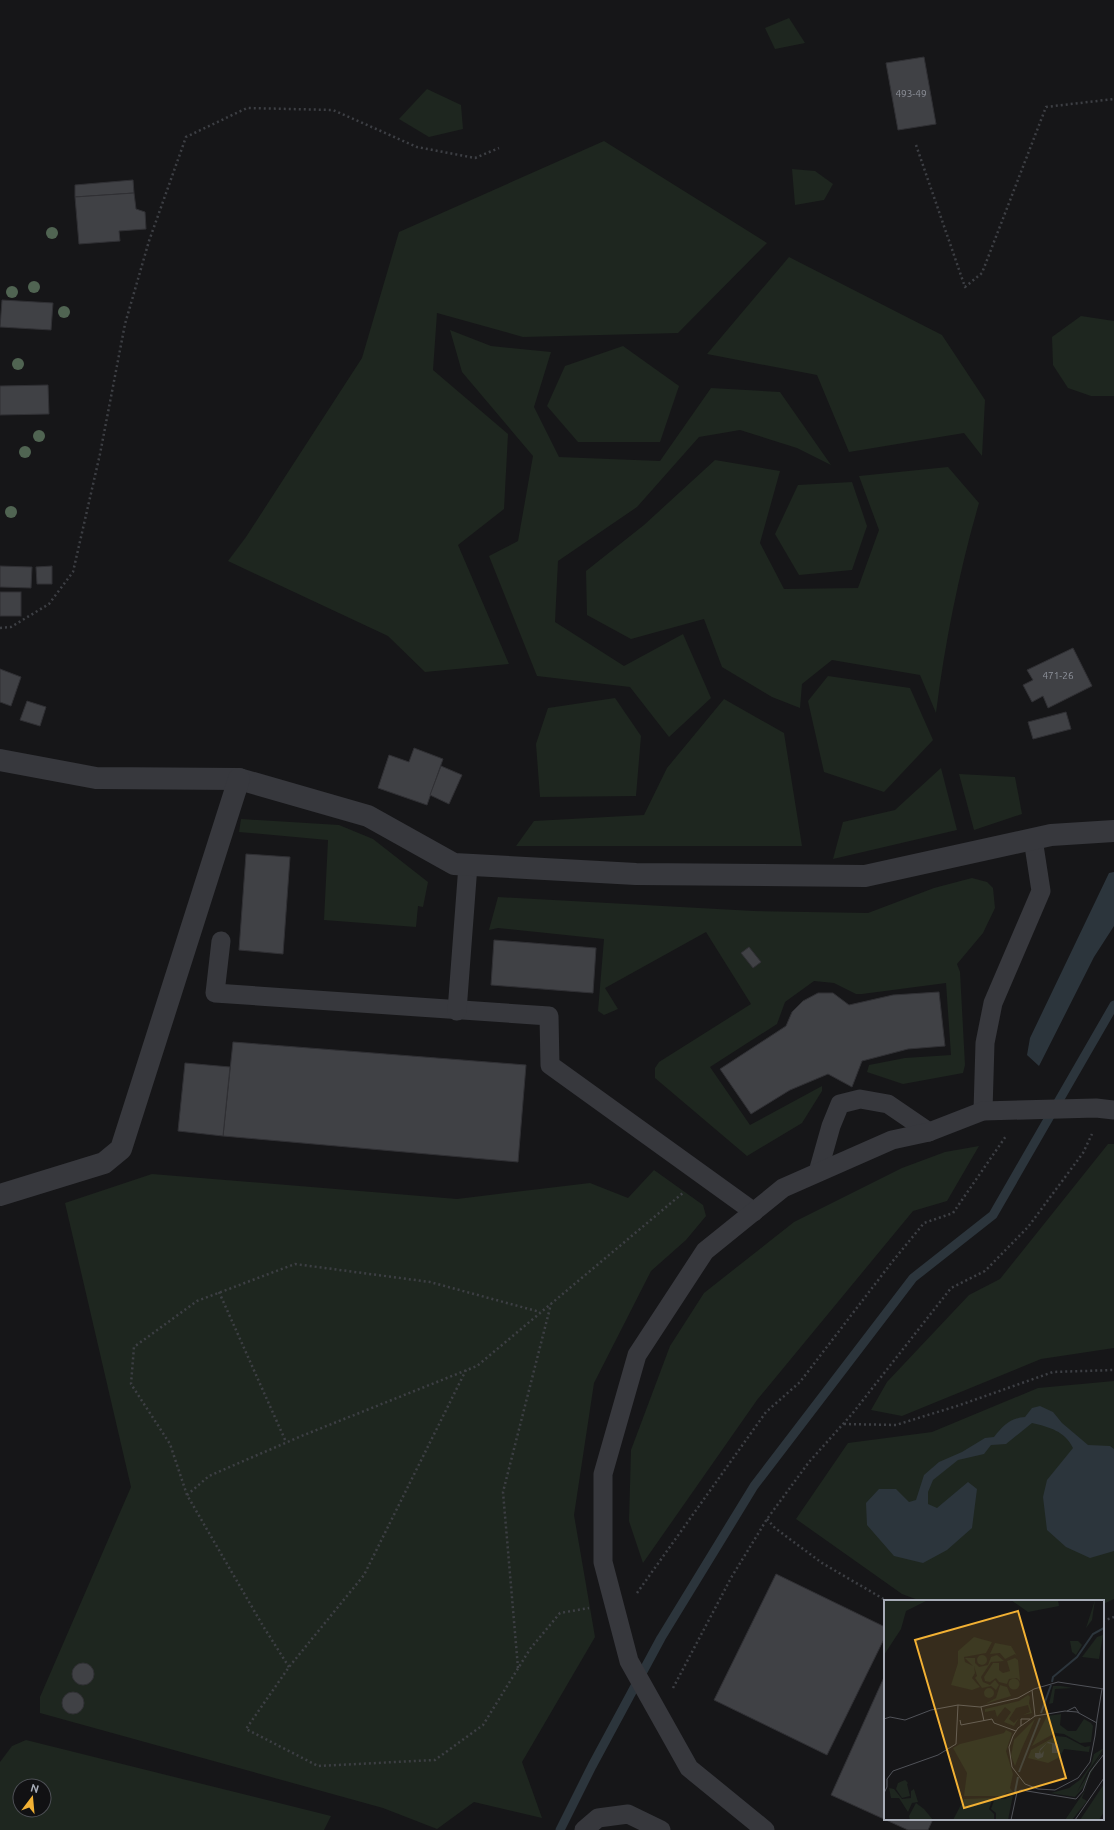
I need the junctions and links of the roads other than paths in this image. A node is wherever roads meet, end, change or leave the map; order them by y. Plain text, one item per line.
1 (0, 760) edge
2 (239, 779) junction
3 (1114, 831) edge
4 (1033, 839) junction
5 (468, 865) junction
6 (221, 941) dead end
7 (458, 1011) junction
8 (1105, 1109) edge
9 (983, 1111) junction
10 (929, 1132) junction
11 (818, 1172) junction
12 (0, 1195) edge
13 (754, 1212) junction
14 (584, 1830) edge
15 (661, 1830) edge
16 (765, 1830) edge

1 - 2 street
2 - 5 street
2 - 12 street
3 - 4 street
4 - 5 street
4 - 9 lane
5 - 7 lane
6 - 7 lane
7 - 13 lane
8 - 9 lane
9 - 10 lane
10 - 11 lane
10 - 11 lane
11 - 13 lane
13 - 16 lane
14 - 15 lane

